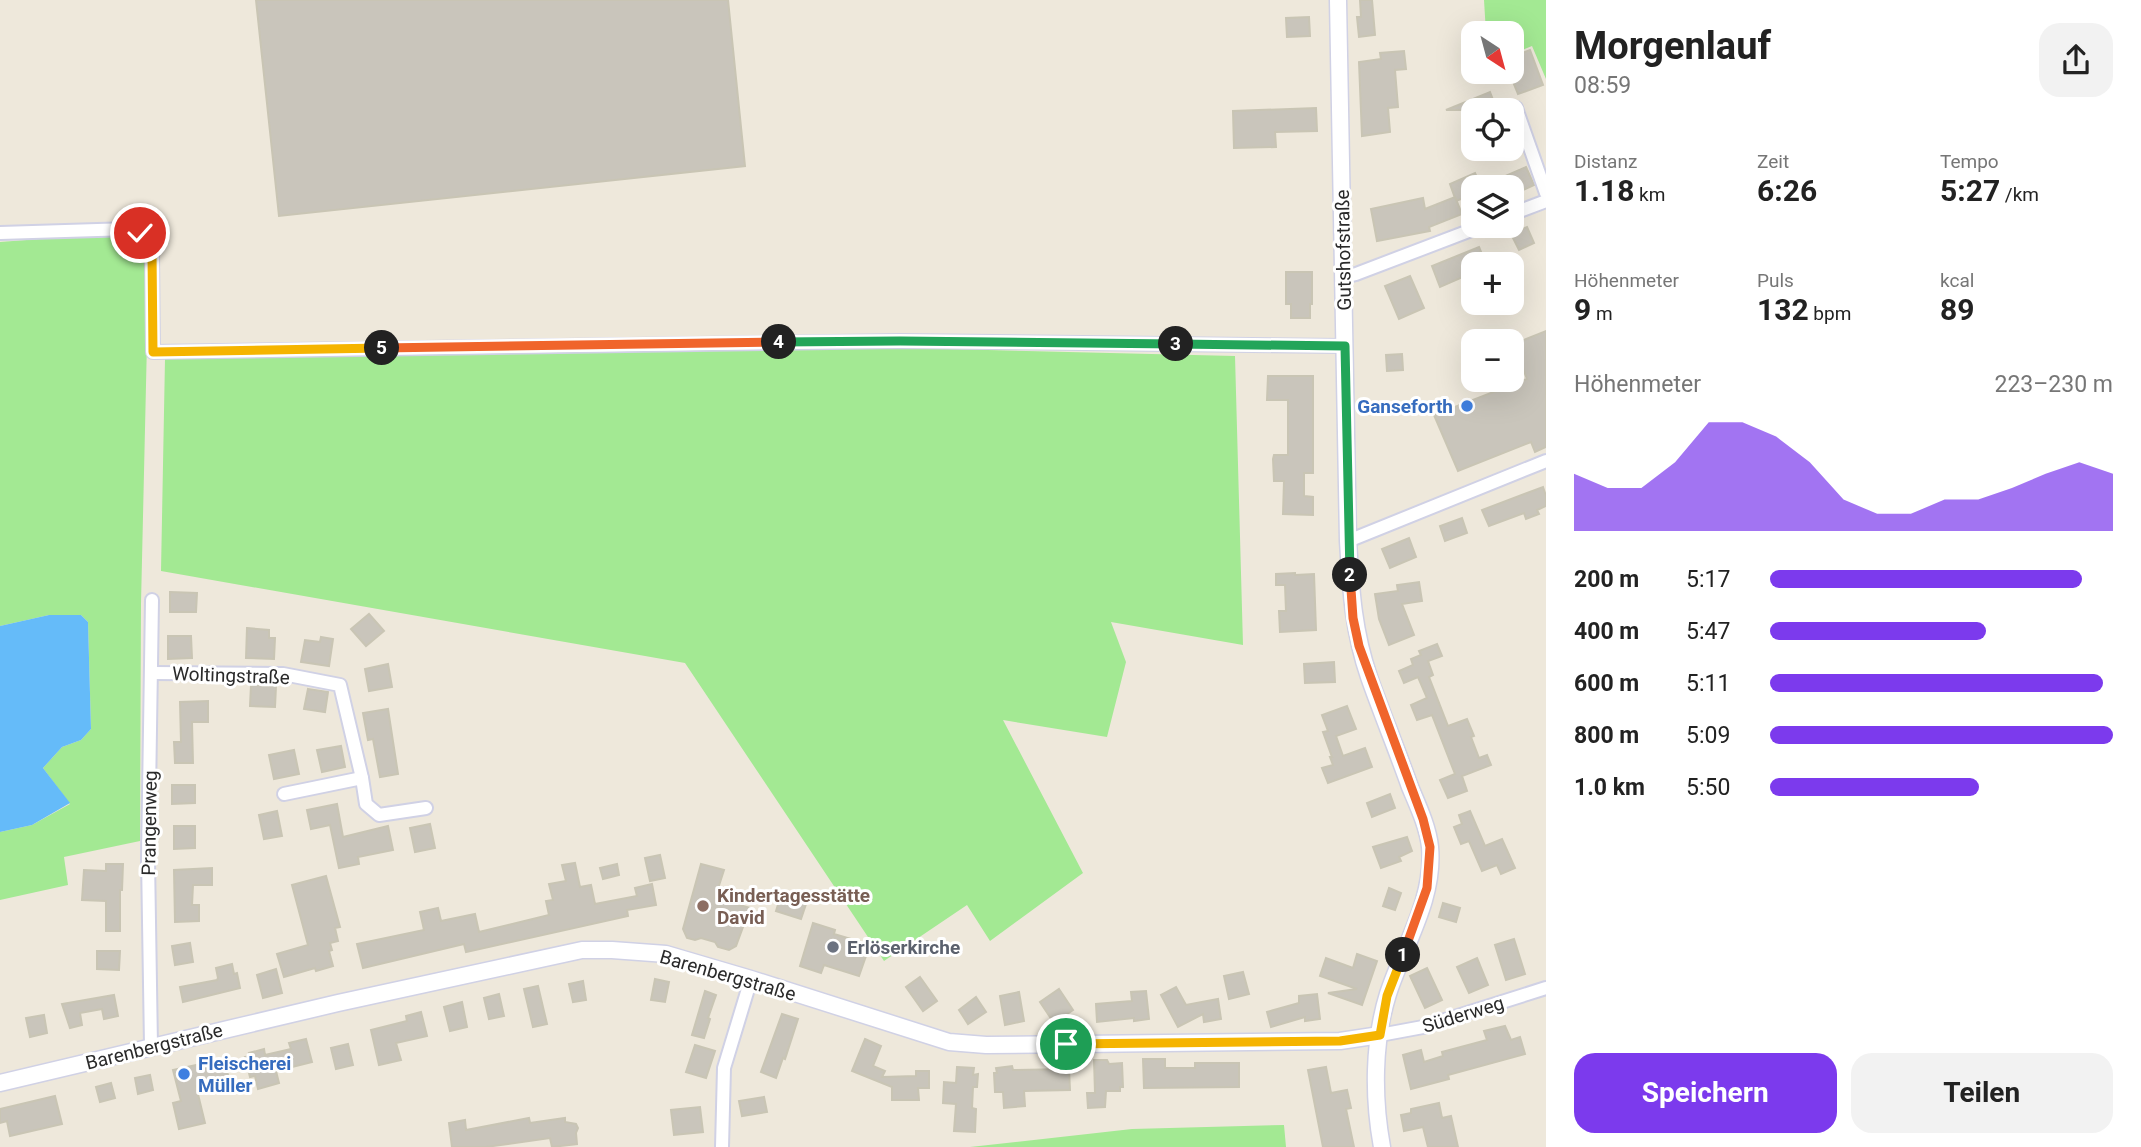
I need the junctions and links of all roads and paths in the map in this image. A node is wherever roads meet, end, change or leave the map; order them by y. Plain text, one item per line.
1 (1338, 0) edge
2 (1524, 131) edge
3 (1546, 193) edge
4 (1546, 201) edge
5 (1524, 209) edge
6 (0, 233) edge
7 (1461, 234) edge
8 (1344, 277) junction
9 (1345, 346) junction
10 (1546, 461) edge
11 (1348, 541) junction
12 (152, 600) dead end
13 (152, 673) junction
14 (362, 778) junction
15 (284, 794) dead end
16 (426, 808) dead end
17 (751, 979) junction
18 (1546, 988) edge
19 (1380, 1035) junction
20 (150, 1046) junction
21 (0, 1083) edge
22 (722, 1147) edge
23 (1382, 1147) edge

1 - 8 street, Gutshofstraße
2 - 3 street
4 - 5 street
6 - 9 street
7 - 8 street
8 - 9 street, Gutshofstraße
9 - 11 street, Gutshofstraße
10 - 11 street
11 - 19 street, Gutshofstraße
12 - 13 street, Prangenweg
13 - 14 street, Woltingstraße
13 - 20 street, Prangenweg
14 - 15 street
14 - 16 street, Woltingstraße
17 - 19 street, Barenbergstraße
17 - 20 street, Barenbergstraße
17 - 22 street
18 - 19 street, Süderweg
19 - 23 street, Gutshofstraße
20 - 21 street, Barenbergstraße

